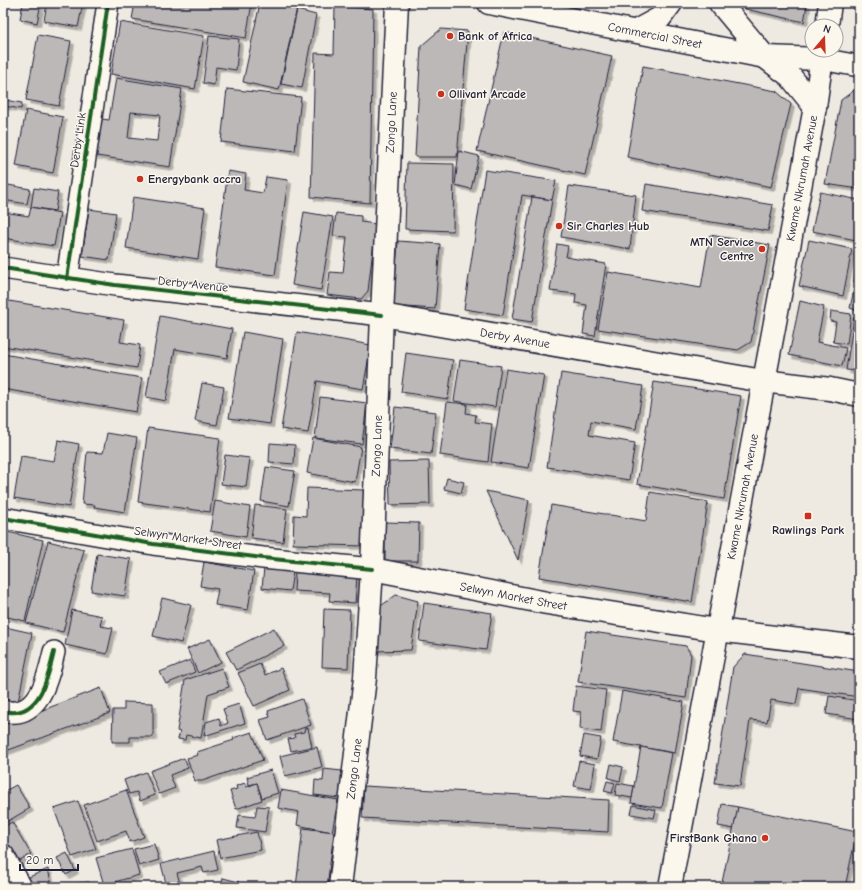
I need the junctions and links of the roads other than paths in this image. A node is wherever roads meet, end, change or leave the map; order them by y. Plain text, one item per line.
1 (108, 3) edge
2 (397, 3) edge
3 (489, 3) edge
4 (670, 3) edge
5 (720, 3) edge
6 (830, 3) edge
7 (828, 18) edge
8 (636, 31) junction
9 (804, 55) edge
10 (765, 57) junction
11 (821, 58) edge
12 (834, 58) edge
13 (859, 66) edge
14 (815, 107) junction
15 (3, 268) edge
16 (67, 279) junction
17 (382, 316) junction
18 (763, 381) junction
19 (859, 395) edge
20 (3, 518) edge
21 (372, 570) junction
22 (717, 630) junction
23 (859, 647) edge
24 (54, 652) dead end
25 (3, 711) edge
26 (3, 855) edge
27 (21, 887) edge
28 (340, 887) edge
29 (670, 887) edge

1 - 16 street, Derby Link
2 - 17 main road, Zongo Lane
3 - 8 main road, Commercial Street
4 - 8 main road
5 - 10 main road, Kwame Nkrumah Avenue
6 - 7 main road
8 - 10 main road, Commercial Street
9 - 10 main road, Commercial Street
10 - 14 main road, Kwame Nkrumah Avenue
11 - 14 main road, Kwame Nkrumah Avenue
12 - 13 street
14 - 18 main road, Kwame Nkrumah Avenue
15 - 16 street, Derby Avenue
16 - 17 street, Derby Avenue
17 - 18 main road, Derby Avenue
17 - 21 main road, Zongo Lane
18 - 19 main road, Derby Avenue
18 - 22 main road, Kwame Nkrumah Avenue
20 - 21 street, Selwyn Market Street
21 - 22 main road, Selwyn Market Street
21 - 28 main road, Zongo Lane
22 - 23 main road, Selwyn Market Street
22 - 29 main road, Kwame Nkrumah Avenue
24 - 25 street
26 - 27 street

